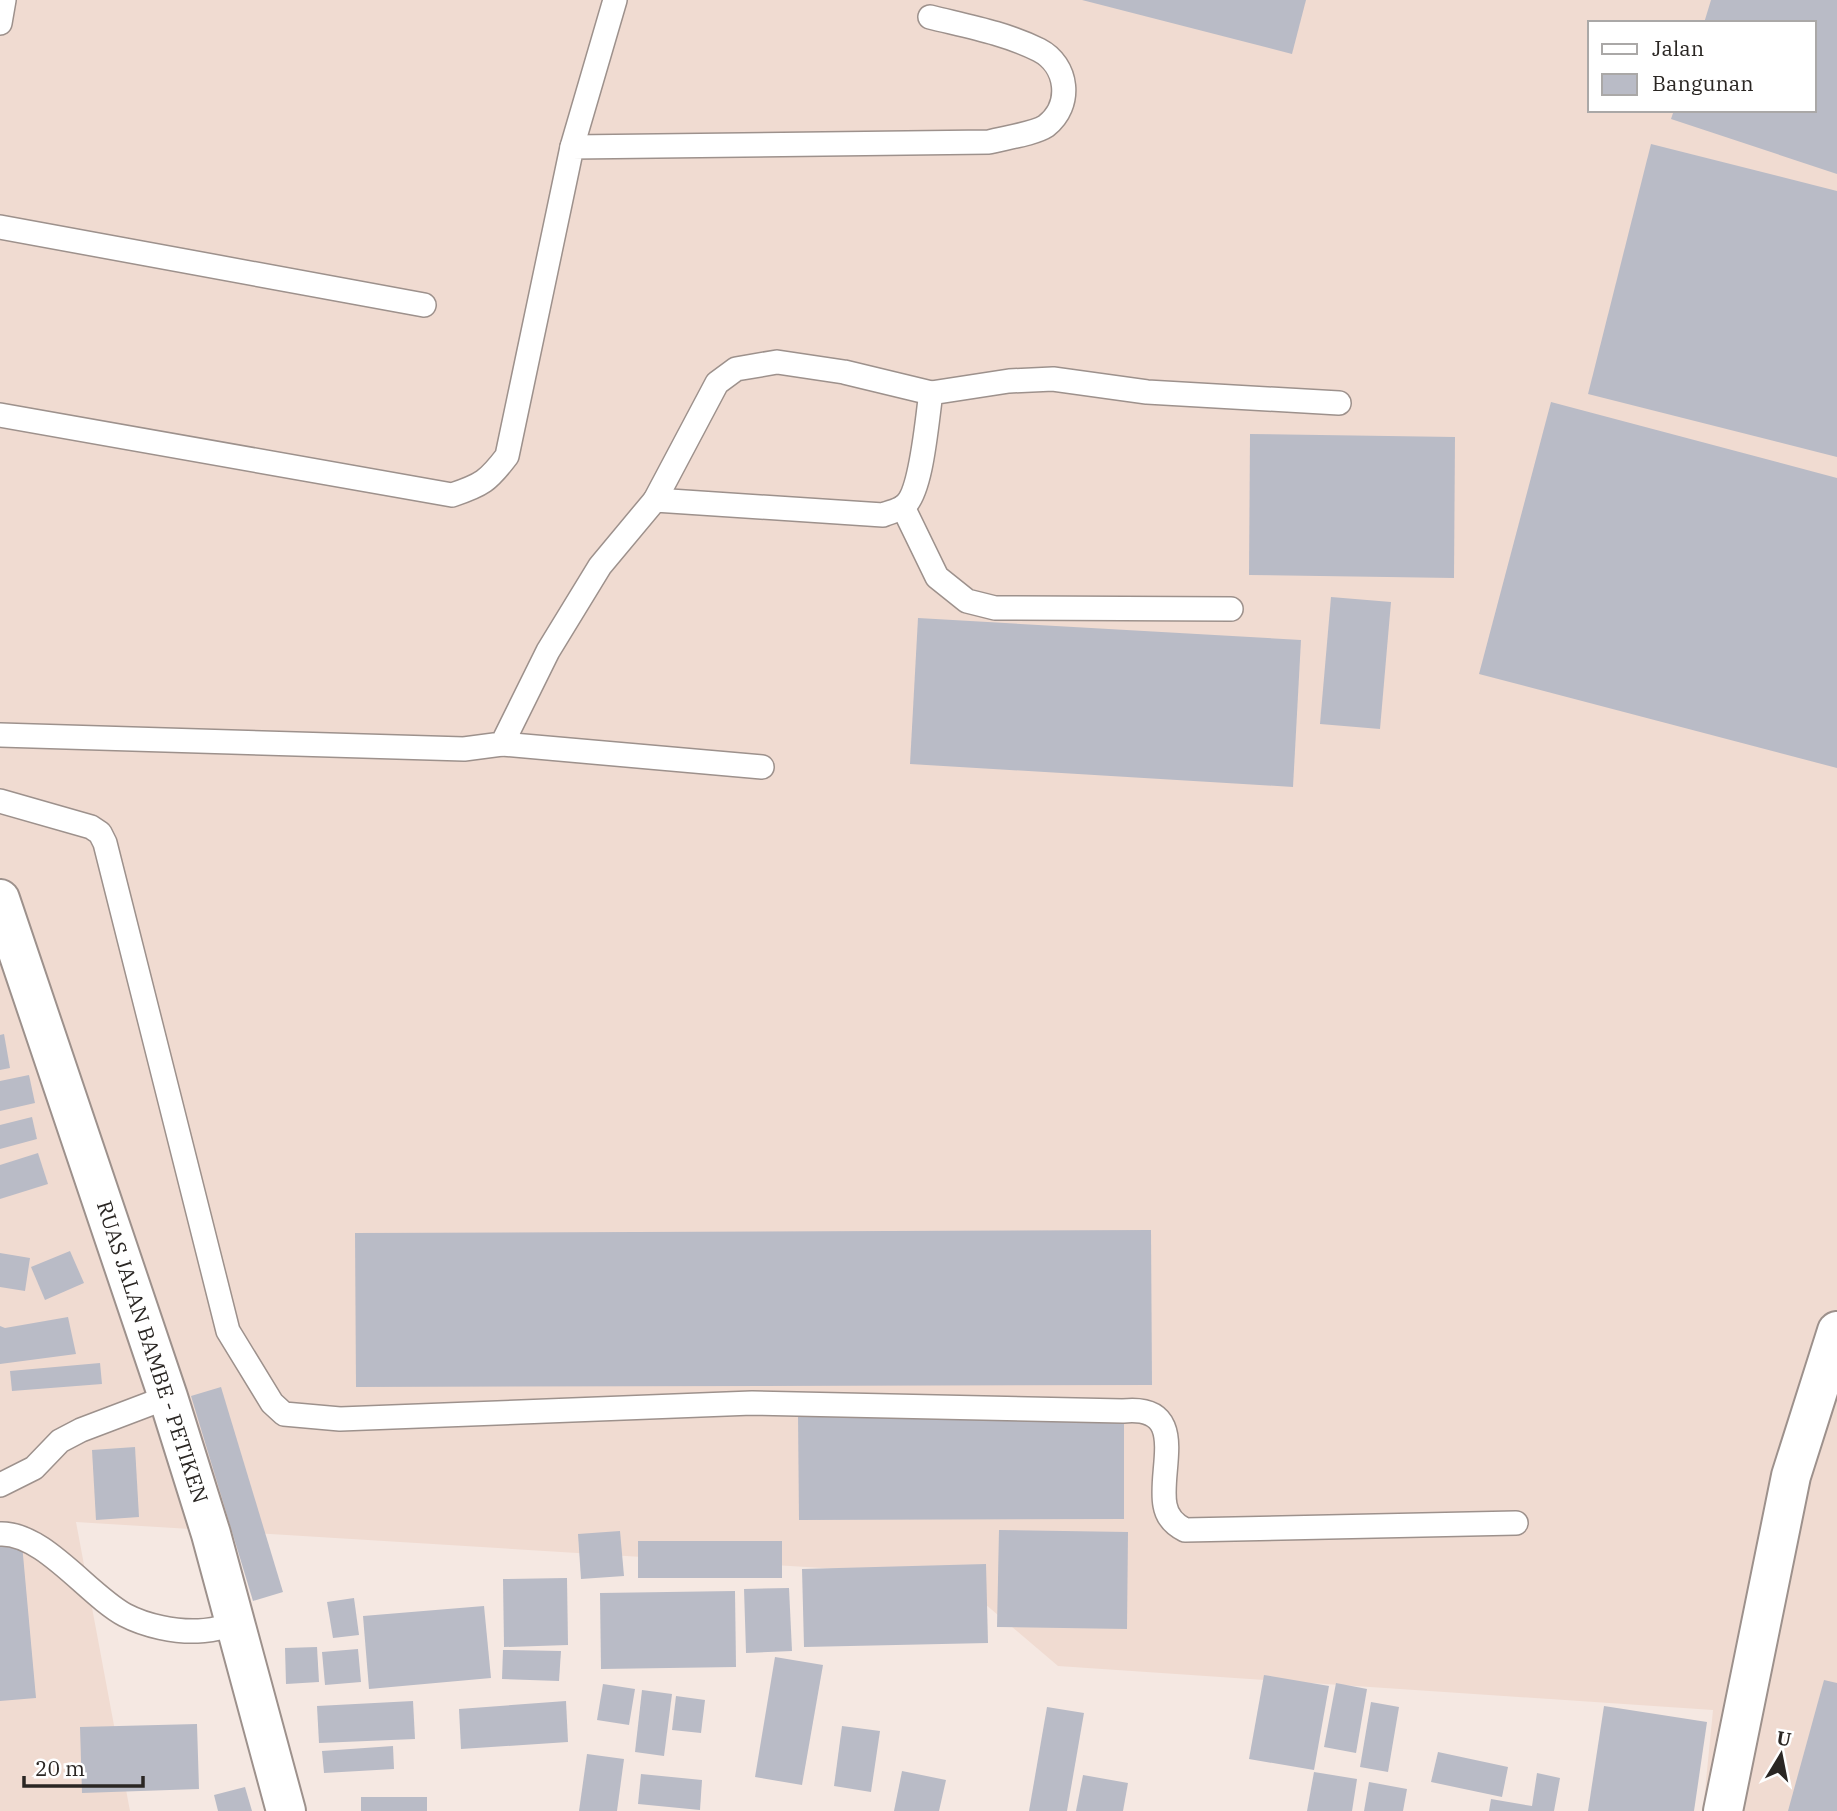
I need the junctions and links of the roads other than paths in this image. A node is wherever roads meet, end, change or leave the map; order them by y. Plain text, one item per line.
1 (4, 0) edge
2 (615, 0) edge
3 (930, 17) dead end
4 (0, 23) edge
5 (572, 147) junction
6 (0, 227) edge
7 (424, 304) dead end
8 (931, 393) junction
9 (1339, 403) dead end
10 (0, 415) edge
11 (655, 500) junction
12 (903, 507) junction
13 (1231, 609) dead end
14 (0, 735) edge
15 (502, 744) junction
16 (762, 767) dead end
17 (0, 801) edge
18 (0, 899) edge
19 (1837, 1331) edge
20 (168, 1397) junction
21 (0, 1485) edge
22 (1516, 1523) dead end
23 (0, 1534) edge
24 (236, 1624) junction
25 (286, 1811) edge
26 (1723, 1811) edge

1 - 4 lane
2 - 5 lane
3 - 5 lane
5 - 10 lane
6 - 7 lane
8 - 9 lane
8 - 11 lane
8 - 12 lane
11 - 12 lane
11 - 15 lane
12 - 13 lane
14 - 15 lane
15 - 16 lane
17 - 22 lane
18 - 20 main road, RUAS JALAN BAMBE - PETIKEN
19 - 26 main road
20 - 21 lane
20 - 24 main road, RUAS JALAN BAMBE - PETIKEN
23 - 24 lane
24 - 25 main road, RUAS JALAN BAMBE - PETIKEN

